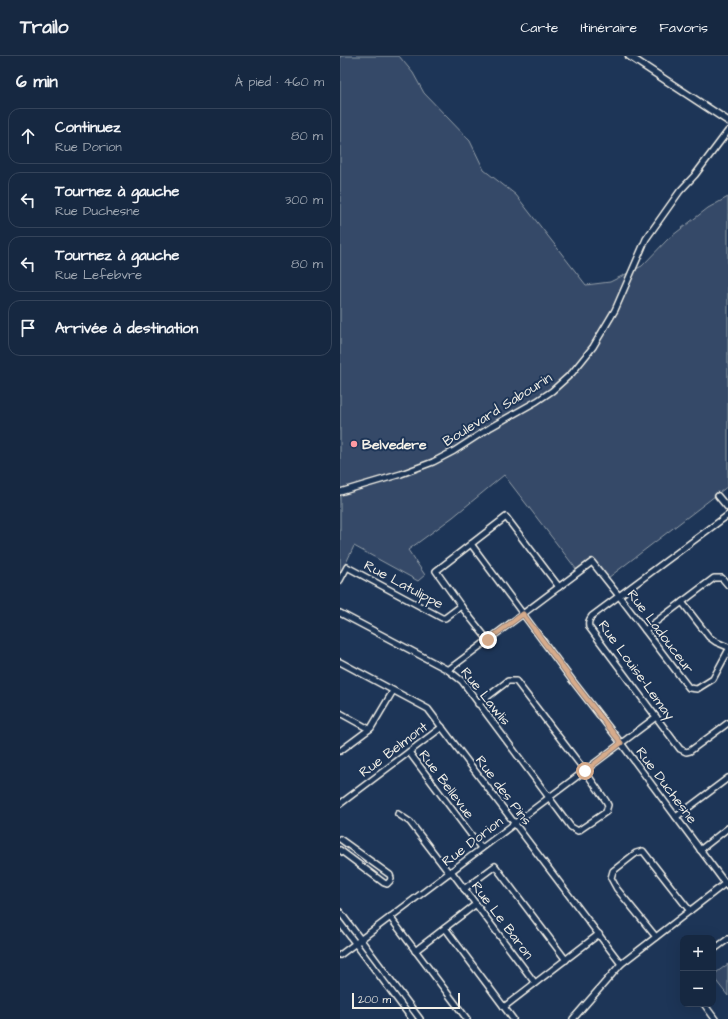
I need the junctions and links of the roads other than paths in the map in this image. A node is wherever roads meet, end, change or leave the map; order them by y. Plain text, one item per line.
1 (629, 56) edge
2 (728, 121) edge
3 (728, 130) edge
4 (340, 492) edge
5 (718, 496) dead end
6 (728, 508) edge
7 (728, 515) edge
8 (471, 544) junction
9 (340, 580) edge
10 (728, 585) edge
11 (559, 586) junction
12 (619, 596) junction
13 (682, 602) junction
14 (461, 606) junction
15 (340, 613) edge
16 (523, 614) junction
17 (645, 630) junction
18 (488, 640) junction
19 (728, 647) edge
20 (728, 651) edge
21 (340, 662) edge
22 (448, 670) junction
23 (394, 691) junction
24 (478, 704) junction
25 (340, 713) edge
26 (656, 717) junction
27 (728, 723) edge
28 (442, 727) junction
29 (369, 729) junction
30 (621, 743) junction
31 (340, 751) edge
32 (409, 752) junction
33 (585, 771) junction
34 (728, 778) edge
35 (548, 798) junction
36 (340, 804) edge
37 (398, 814) dead end
38 (676, 817) junction
39 (514, 824) junction
40 (728, 828) edge
41 (340, 839) edge
42 (481, 848) junction
43 (340, 850) edge
44 (700, 850) junction
45 (450, 872) junction
46 (727, 884) edge
47 (464, 889) junction
48 (476, 904) junction
49 (690, 911) junction
50 (340, 912) edge
51 (390, 917) junction
52 (340, 923) edge
53 (445, 928) junction
54 (599, 934) junction
55 (656, 937) junction
56 (360, 939) junction
57 (728, 939) edge
58 (355, 943) junction
59 (716, 948) edge
60 (415, 951) junction
61 (340, 955) edge
62 (566, 960) junction
63 (621, 964) junction
64 (535, 983) junction
65 (504, 1006) junction
66 (706, 1007) edge
67 (412, 1019) edge
68 (420, 1019) edge
69 (467, 1019) edge
70 (513, 1019) edge
71 (573, 1019) edge
72 (716, 1019) edge

1 - 2 main road
3 - 4 street, Boulevard Sabourin
5 - 6 street
7 - 12 street, Rue Louise-Lemay
8 - 11 street
8 - 14 street
8 - 16 street, Rue Duchesne
9 - 14 street, Rue Latulippe
10 - 13 street
11 - 12 street, Rue Ladouceur
11 - 16 street
12 - 17 street, Rue Ladouceur
12 - 26 street, Rue Louise-Lemay
13 - 17 street
13 - 19 street
14 - 18 street
15 - 22 street, Rue Lawlis
16 - 18 street
16 - 30 street, Rue Duchesne
17 - 20 street, Rue Ladouceur
18 - 22 street
21 - 23 street, Rue des Pins
22 - 24 street, Rue Lawlis
23 - 28 street, Rue des Pins
23 - 29 street
24 - 33 street
24 - 35 street, Rue Lawlis
25 - 29 street
26 - 27 street, Rue Louise-Lemay
26 - 30 street, Rue Dorion
28 - 32 street, Rue Belmont
28 - 39 street, Rue des Pins
29 - 31 street
30 - 33 street, Rue Dorion
30 - 38 street, Rue Duchesne
32 - 36 street, Rue Belmont
32 - 42 street, Rue Bellevue
33 - 35 street, Rue Dorion
33 - 35 street, Rue Lawlis
34 - 38 street
35 - 39 street, Rue Dorion
37 - 45 street, Rue Le Baron
38 - 44 street, Rue Duchesne
39 - 42 street, Rue Dorion
39 - 54 street, Rue des Pins
40 - 44 street
41 - 43 street
42 - 45 street, Rue Dorion
44 - 46 street, Rue Duchesne
45 - 47 street, Rue Le Baron
45 - 51 street, Rue Dorion
46 - 49 street
47 - 48 street, Rue Le Baron
47 - 62 street
48 - 53 street
48 - 64 street, Rue Le Baron
49 - 55 street
49 - 55 street
50 - 56 street
51 - 56 street, Rue Dorion
51 - 60 street
52 - 58 street
53 - 60 street
53 - 65 street
54 - 62 street
54 - 63 street, Rue des Pins
55 - 63 street
56 - 58 street, Rue Dorion
56 - 68 street
57 - 59 street
58 - 61 street, Rue Dorion
58 - 67 street
60 - 69 street
62 - 64 street
63 - 71 street
64 - 65 street
65 - 70 street
66 - 72 street

